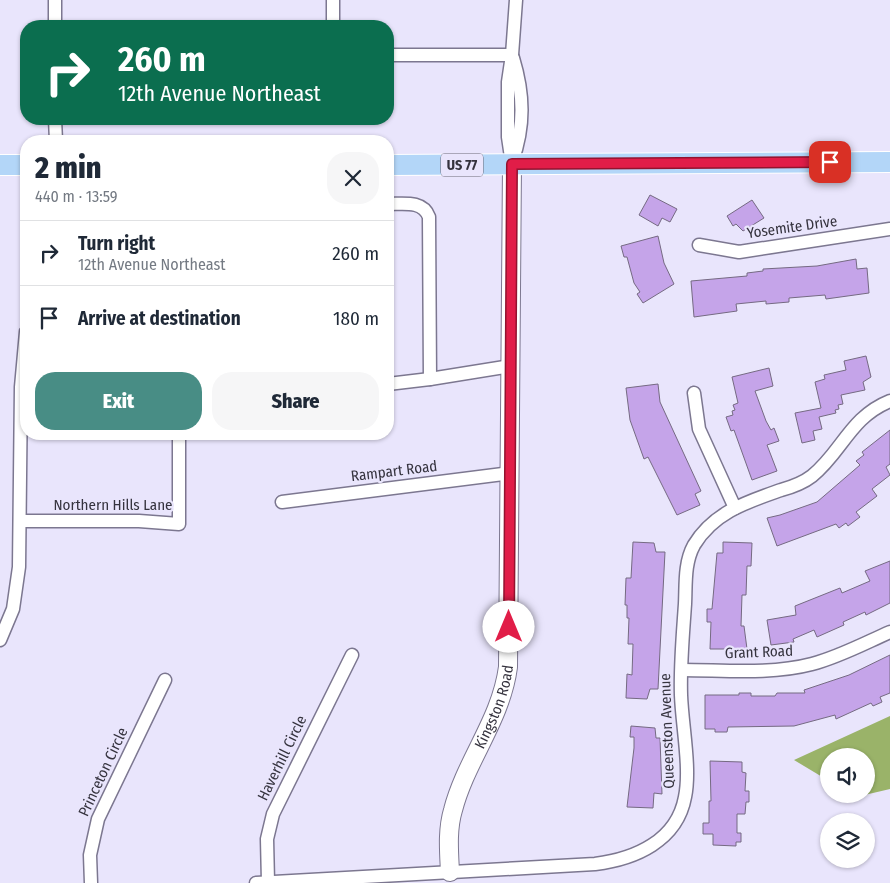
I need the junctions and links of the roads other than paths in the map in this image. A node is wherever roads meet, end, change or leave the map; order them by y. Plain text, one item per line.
1 (55, 0) edge
2 (333, 0) edge
3 (516, 0) edge
4 (55, 20) edge
5 (333, 20) edge
6 (394, 54) edge
7 (512, 55) junction
8 (890, 162) edge
9 (512, 164) junction
10 (0, 165) edge
11 (20, 165) edge
12 (394, 165) edge
13 (394, 204) edge
14 (890, 229) edge
15 (699, 245) dead end
16 (511, 366) junction
17 (430, 379) junction
18 (394, 383) edge
19 (694, 393) dead end
20 (890, 401) edge
21 (21, 440) edge
22 (179, 440) edge
23 (510, 473) junction
24 (282, 502) dead end
25 (735, 508) junction
26 (20, 521) junction
27 (890, 632) edge
28 (0, 640) edge
29 (352, 655) dead end
30 (682, 670) junction
31 (164, 680) dead end
32 (451, 878) edge
33 (290, 882) edge
34 (91, 883) edge
35 (262, 883) edge

1 - 4 street
2 - 5 street
3 - 7 street
6 - 7 street
7 - 9 street
8 - 9 main road, US 77
9 - 12 main road, US 77
9 - 16 street, Kingston Road
10 - 11 main road
13 - 17 street
14 - 15 street, Yosemite Drive
16 - 17 street
16 - 23 street, Kingston Road
17 - 18 street
19 - 25 street
20 - 25 street, Queenston Avenue
21 - 26 street
22 - 26 street, Northern Hills Lane
23 - 24 street, Rampart Road
23 - 32 street, Kingston Road
25 - 30 street, Queenston Avenue
26 - 28 street
27 - 30 street, Grant Road
29 - 35 street, Haverhill Circle
30 - 32 street, Queenston Avenue
31 - 34 street, Princeton Circle
32 - 33 street, Queenston Avenue
33 - 35 street, Queenston Avenue

